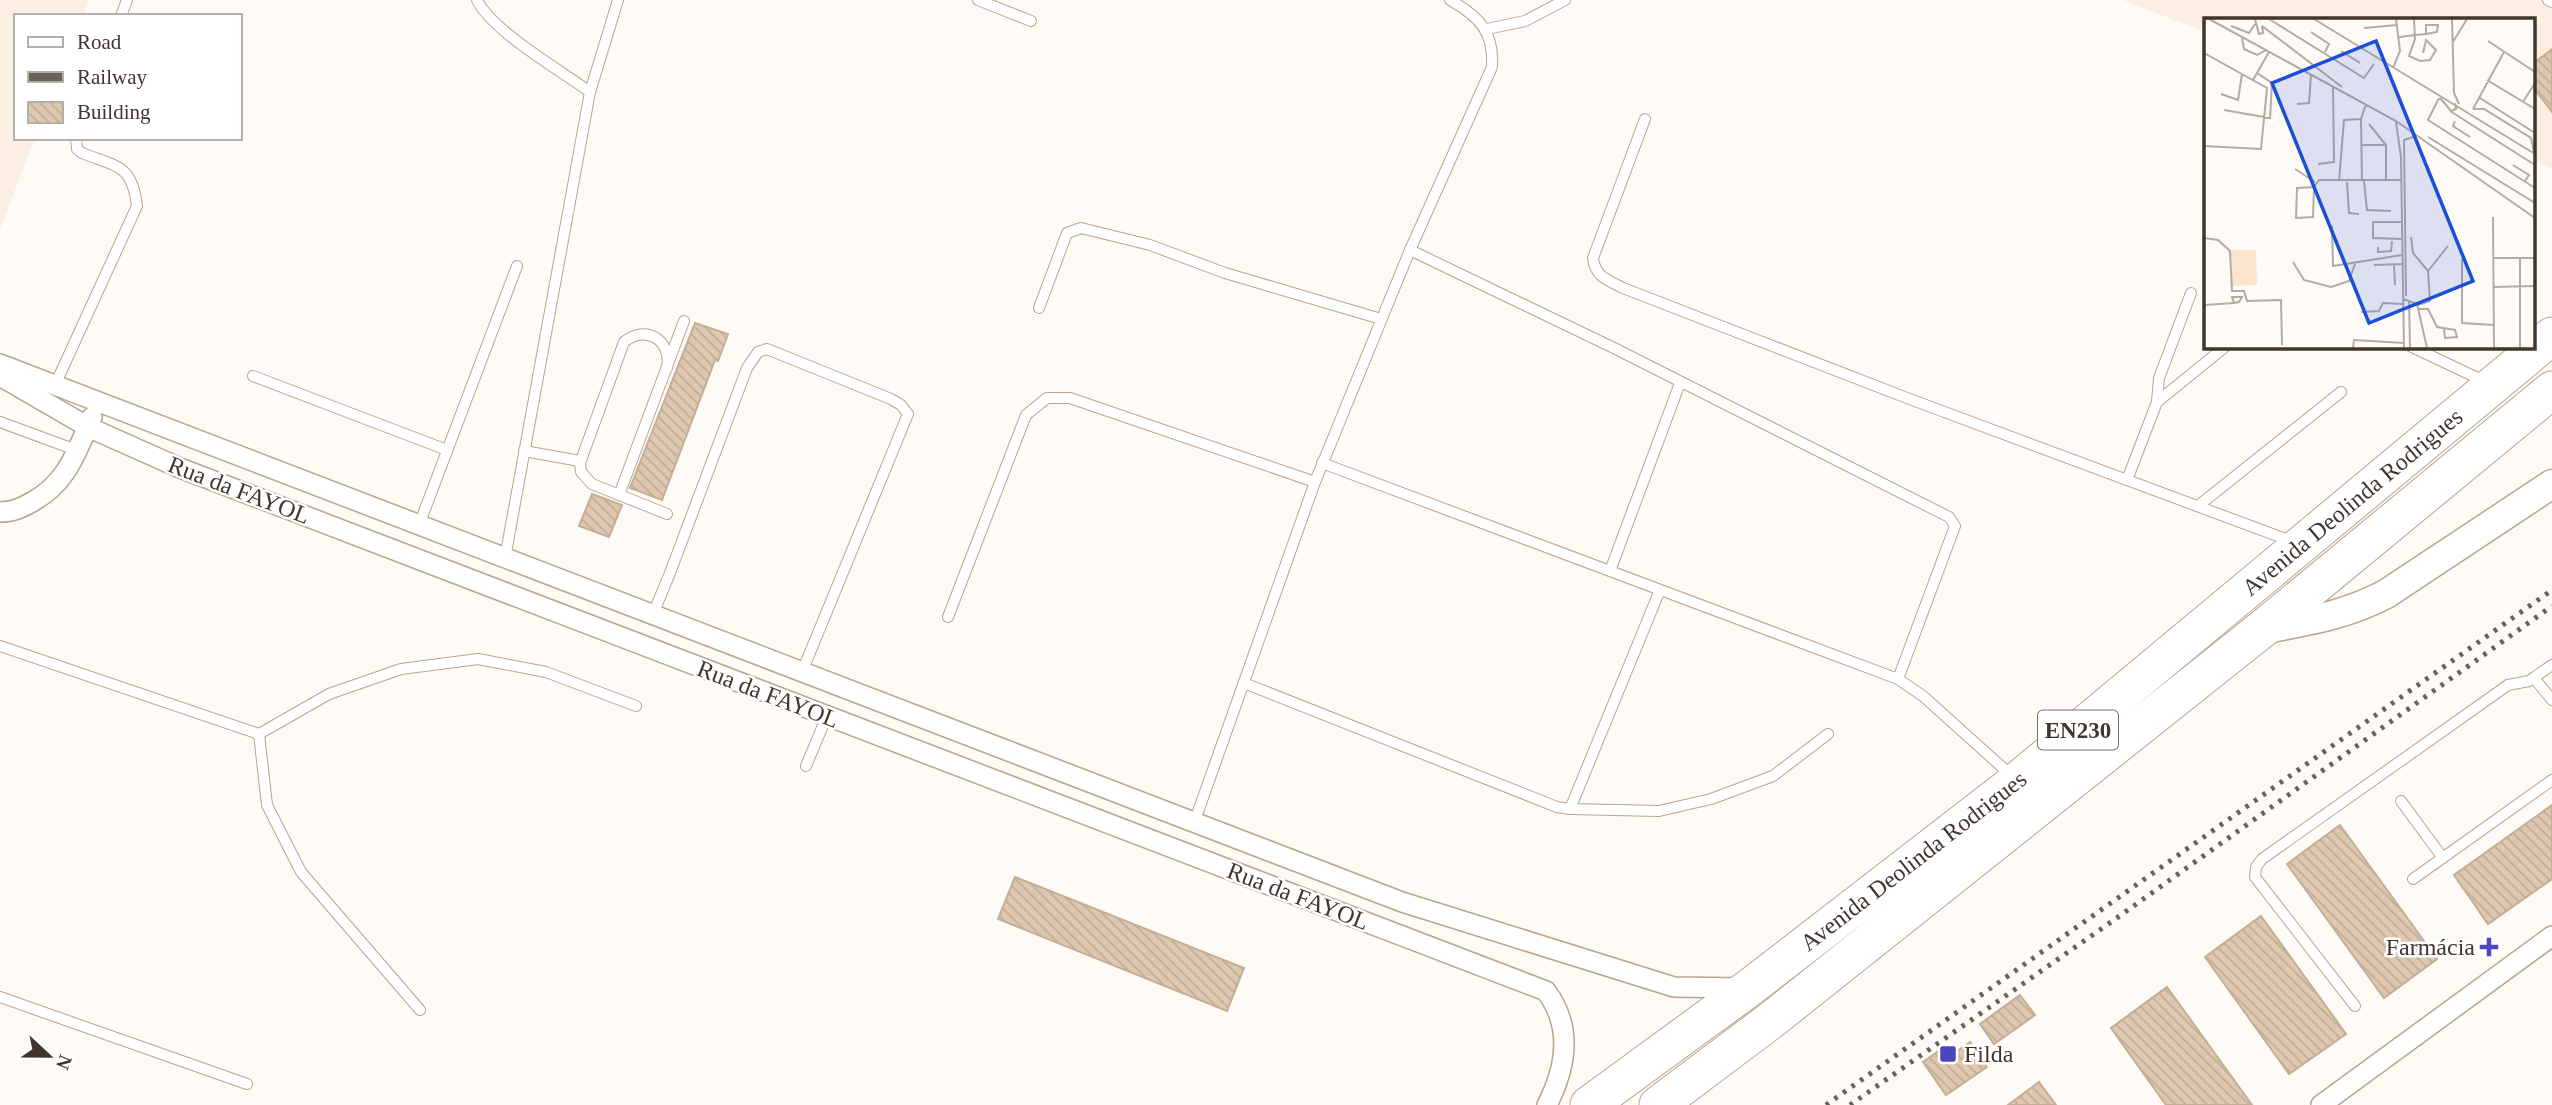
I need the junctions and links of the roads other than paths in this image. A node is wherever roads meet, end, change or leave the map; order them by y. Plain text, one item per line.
1 (477, 0) edge
2 (618, 0) edge
3 (978, 0) edge
4 (1452, 0) edge
5 (1565, 0) edge
6 (1031, 21) dead end
7 (1487, 29) junction
8 (590, 92) junction
9 (1645, 119) dead end
10 (76, 140) edge
11 (1410, 250) junction
12 (517, 266) dead end
13 (2191, 293) dead end
14 (1039, 308) dead end
15 (1381, 319) junction
16 (684, 321) dead end
17 (2552, 336) edge
18 (2224, 348) edge
19 (2414, 348) edge
20 (0, 364) edge
21 (667, 368) junction
22 (0, 376) edge
23 (253, 376) dead end
24 (1680, 383) junction
25 (55, 385) junction
26 (2493, 385) junction
27 (2552, 390) edge
28 (2341, 393) dead end
29 (2157, 402) junction
30 (99, 403) junction
31 (0, 422) edge
32 (88, 427) junction
33 (76, 450) junction
34 (447, 450) junction
35 (524, 452) junction
36 (580, 461) junction
37 (1322, 463) junction
38 (2127, 480) junction
39 (1315, 482) junction
40 (2552, 484) edge
41 (619, 495) junction
42 (2198, 506) junction
43 (0, 512) edge
44 (667, 514) dead end
45 (419, 525) junction
46 (2302, 545) junction
47 (505, 558) junction
48 (1610, 570) junction
49 (1660, 590) junction
50 (653, 614) junction
51 (948, 617) dead end
52 (2261, 630) junction
53 (0, 646) edge
54 (2552, 665) edge
55 (802, 673) junction
56 (2534, 678) junction
57 (1898, 679) junction
58 (1244, 683) junction
59 (2552, 700) edge
60 (636, 706) dead end
61 (827, 716) junction
62 (259, 734) junction
63 (1828, 734) dead end
64 (806, 766) dead end
65 (2017, 780) junction
66 (2552, 780) edge
67 (2401, 801) dead end
68 (1570, 809) junction
69 (1194, 824) junction
70 (2443, 858) junction
71 (2413, 879) dead end
72 (2552, 936) edge
73 (1749, 988) junction
74 (0, 997) edge
75 (2355, 1006) dead end
76 (420, 1010) dead end
77 (247, 1084) dead end
78 (1547, 1105) edge
79 (1588, 1105) edge
80 (1658, 1105) edge
81 (2320, 1105) edge

1 - 8 lane
2 - 8 lane
3 - 6 lane
4 - 7 lane
5 - 7 lane
7 - 11 lane
8 - 35 lane
9 - 38 lane
10 - 25 lane
11 - 15 lane
11 - 24 lane
12 - 34 lane
13 - 29 lane
14 - 15 lane
15 - 37 lane
16 - 21 lane
17 - 26 highway, Avenida Deolinda Rodrigues / EN230
18 - 29 lane
19 - 26 lane
20 - 25 street, Rua da FAYOL
21 - 36 lane
21 - 41 lane
22 - 32 street, Rua da FAYOL
23 - 34 lane
24 - 48 lane
24 - 57 lane
25 - 30 street, Rua da FAYOL
26 - 46 highway, Avenida Deolinda Rodrigues / EN230
27 - 52 highway, Avenida Deolinda Rodrigues / EN230
28 - 42 lane
29 - 38 lane
30 - 32 street
30 - 45 street, Rua da FAYOL
31 - 33 lane
32 - 33 street
32 - 61 street, Rua da FAYOL
33 - 43 street
34 - 45 lane
35 - 36 lane
35 - 47 lane
36 - 41 lane
37 - 39 lane
37 - 48 lane
38 - 42 lane
39 - 51 lane
39 - 58 lane
40 - 52 main road
41 - 44 lane
42 - 46 lane
45 - 47 street, Rua da FAYOL
46 - 65 highway, Avenida Deolinda Rodrigues / EN230
47 - 50 street, Rua da FAYOL
48 - 49 lane
49 - 57 lane
49 - 68 lane
50 - 55 street, Rua da FAYOL
50 - 55 lane
52 - 80 highway, Avenida Deolinda Rodrigues / EN230
53 - 62 lane
54 - 56 lane
55 - 69 street, Rua da FAYOL
56 - 59 lane
56 - 75 lane
57 - 65 lane
58 - 68 lane
58 - 69 lane
60 - 62 lane
61 - 64 lane
61 - 78 street, Rua da FAYOL
62 - 76 lane
63 - 68 lane
65 - 73 highway, Avenida Deolinda Rodrigues / EN230
66 - 70 lane
67 - 70 lane
69 - 73 street, Rua da FAYOL
70 - 71 lane
72 - 81 street
73 - 79 highway, Avenida Deolinda Rodrigues / EN230
74 - 77 lane

